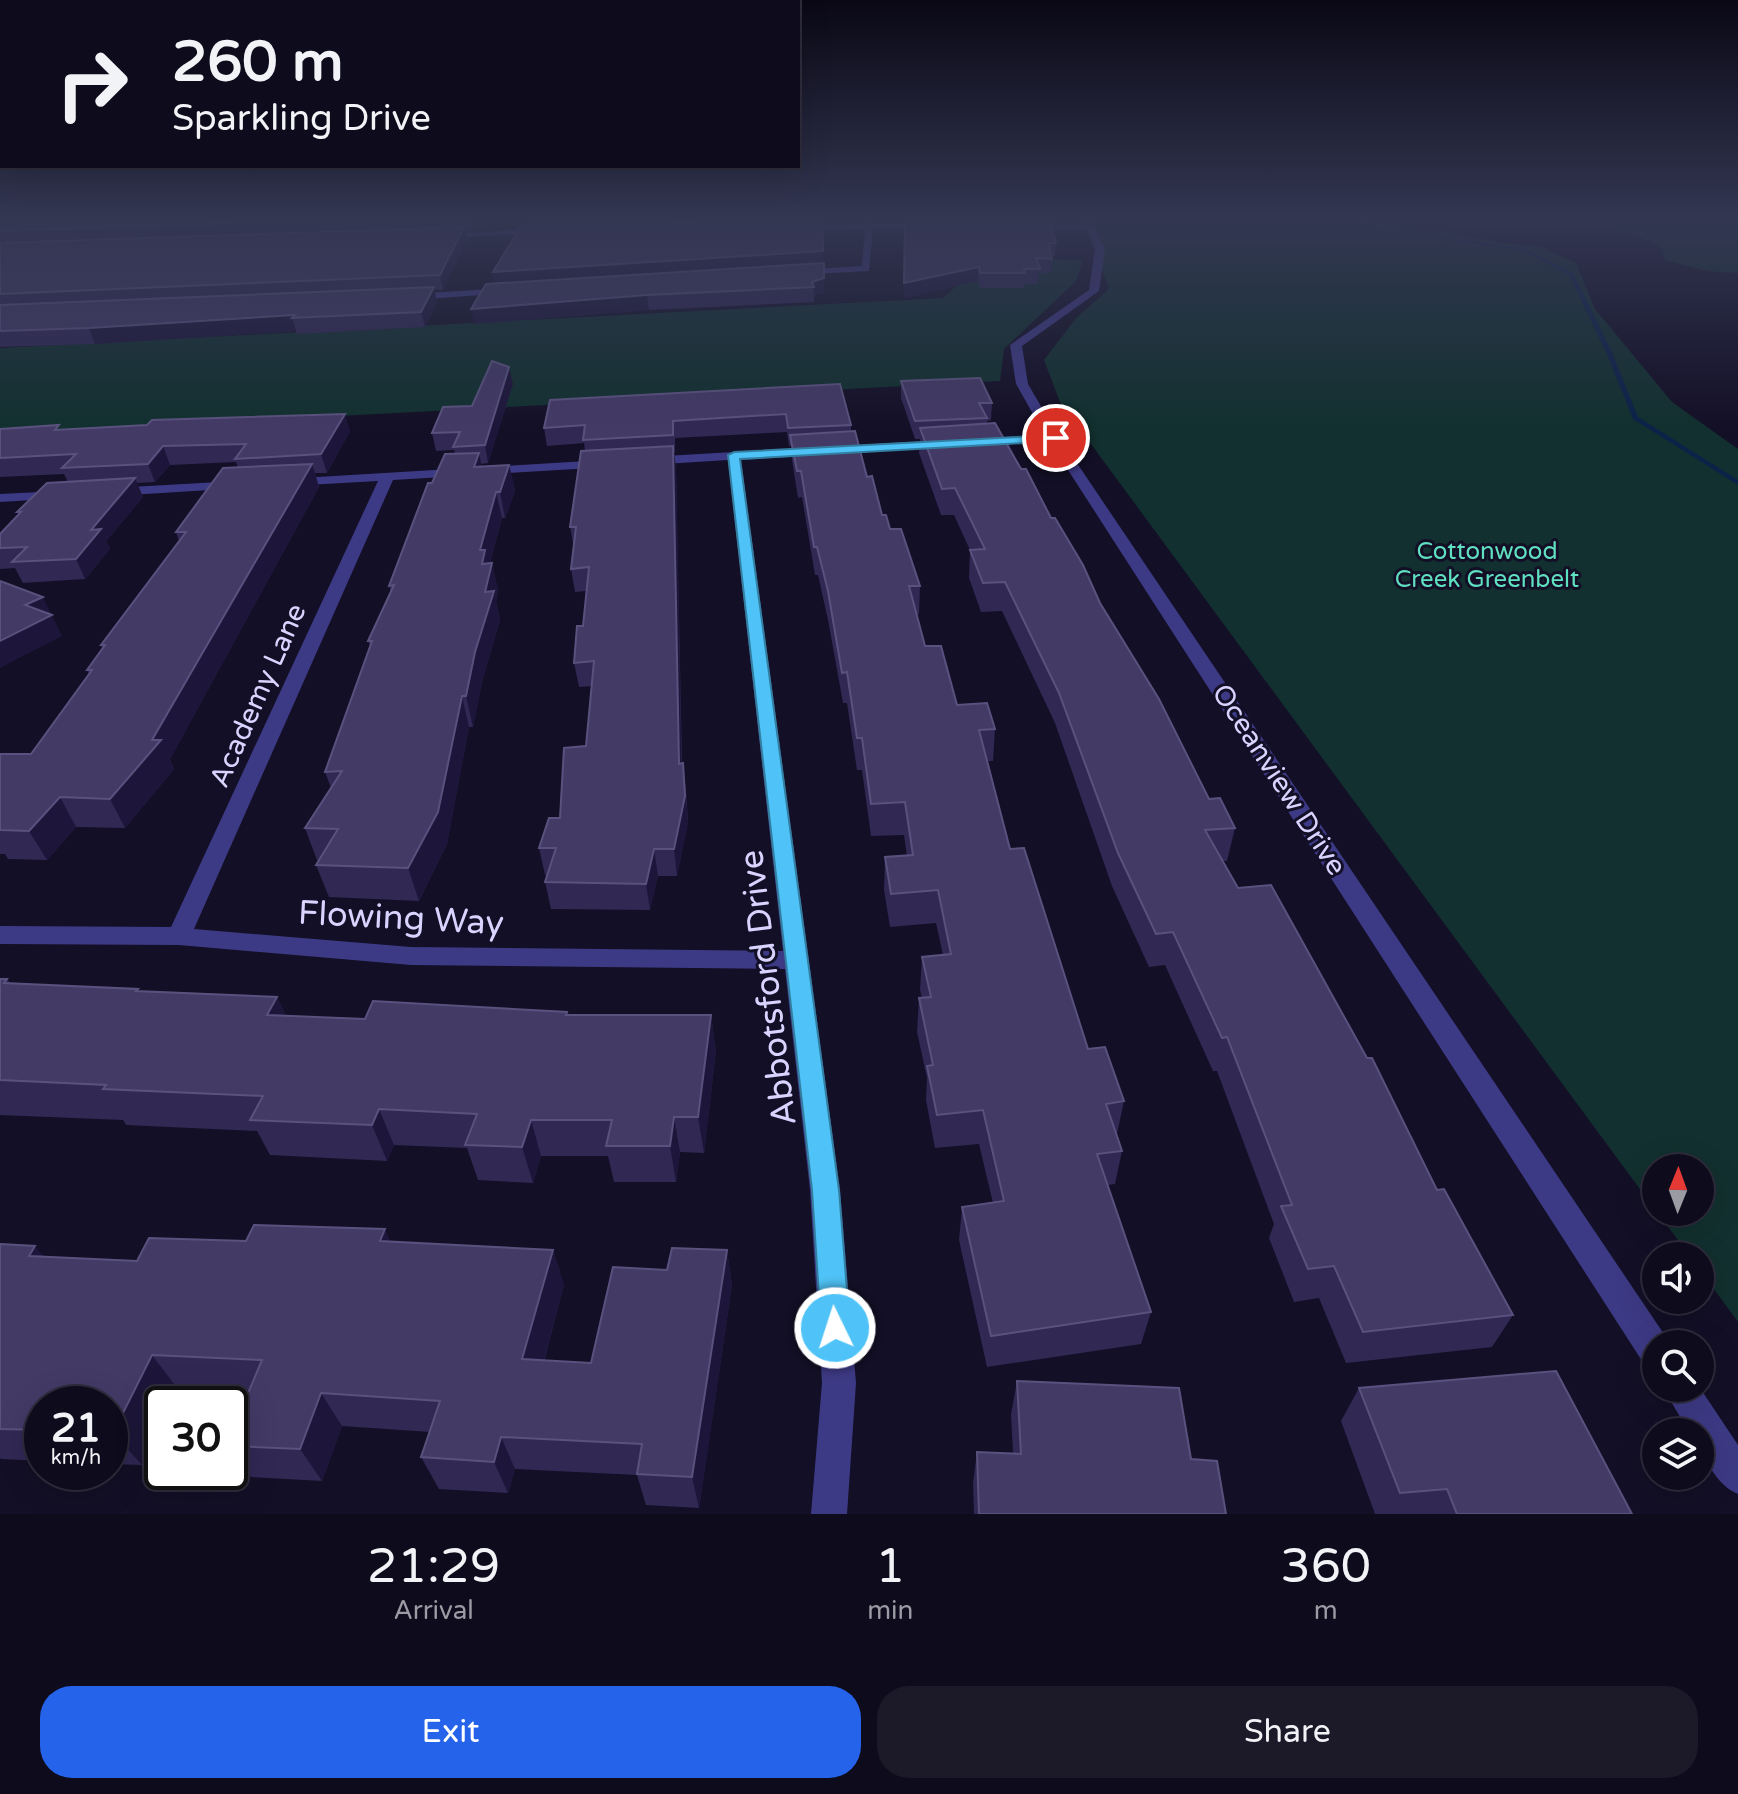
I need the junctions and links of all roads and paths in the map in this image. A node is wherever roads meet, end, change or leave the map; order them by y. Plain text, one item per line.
1 (1094, 288) edge
2 (520, 291) edge
3 (394, 298) edge
4 (1056, 438) junction
5 (734, 455) junction
6 (639, 461) edge
7 (623, 462) edge
8 (387, 477) junction
9 (279, 483) edge
10 (248, 485) edge
11 (93, 493) edge
12 (77, 494) edge
13 (0, 498) edge
14 (0, 935) edge
15 (179, 936) junction
16 (798, 960) junction
17 (1642, 1331) edge
18 (1689, 1402) edge
19 (1738, 1476) edge
20 (829, 1514) edge

1 - 4 street, Oceanview Drive
2 - 3 street
4 - 5 street
4 - 17 street, Oceanview Drive
5 - 6 street
5 - 16 street, Abbotsford Drive
7 - 8 street
8 - 9 street
8 - 15 street, Academy Lane
10 - 11 street
12 - 13 street
14 - 15 street, Flowing Way
15 - 16 street, Flowing Way
16 - 20 street, Abbotsford Drive
18 - 19 street

